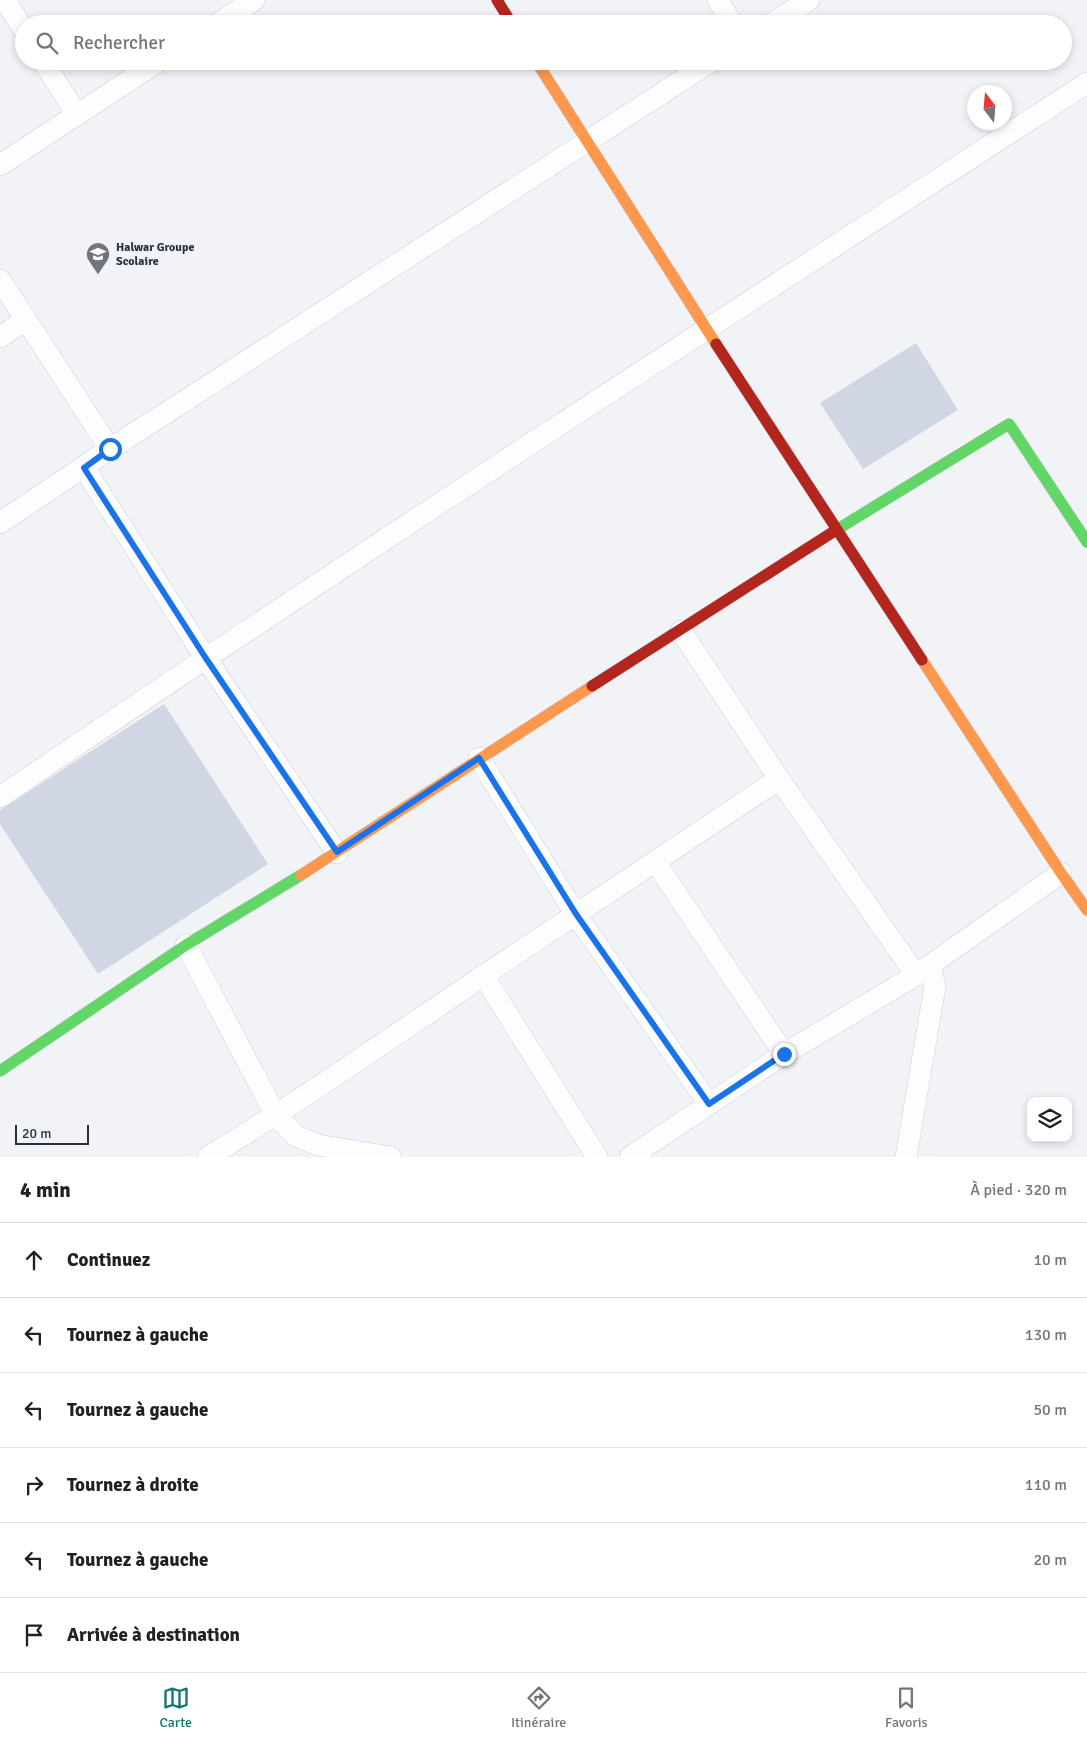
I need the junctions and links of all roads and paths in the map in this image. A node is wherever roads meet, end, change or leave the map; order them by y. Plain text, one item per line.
1 (5, 0) edge
2 (254, 0) edge
3 (497, 0) edge
4 (718, 0) edge
5 (809, 0) edge
6 (231, 15) edge
7 (506, 15) edge
8 (727, 15) edge
9 (785, 15) edge
10 (15, 16) edge
11 (49, 70) edge
12 (145, 70) edge
13 (542, 70) edge
14 (698, 70) edge
15 (1087, 82) edge
16 (77, 115) junction
17 (587, 142) junction
18 (0, 165) edge
19 (0, 280) edge
20 (26, 320) junction
21 (706, 328) junction
22 (0, 337) edge
23 (110, 449) junction
24 (84, 468) junction
25 (0, 523) edge
26 (838, 530) junction
27 (1087, 542) edge
28 (681, 631) junction
29 (205, 657) junction
30 (479, 758) junction
31 (779, 778) junction
32 (0, 797) edge
33 (337, 852) junction
34 (656, 863) junction
35 (1061, 873) junction
36 (1087, 910) edge
37 (576, 914) junction
38 (186, 945) junction
39 (923, 971) junction
40 (483, 975) junction
41 (784, 1054) junction
42 (0, 1071) edge
43 (709, 1104) junction
44 (276, 1116) junction
45 (208, 1157) edge
46 (391, 1157) edge
47 (597, 1157) edge
48 (630, 1157) edge
49 (906, 1157) edge

1 - 10 street
2 - 6 street
3 - 7 street
4 - 8 street
5 - 9 street
11 - 16 street
12 - 16 street
13 - 17 street
14 - 17 street
15 - 21 street
16 - 18 street
17 - 21 street
17 - 23 street
19 - 20 street
20 - 22 street
20 - 23 street
21 - 26 street
21 - 29 street
23 - 24 street
24 - 25 street
24 - 29 street
26 - 27 street
26 - 28 street
26 - 35 street
28 - 30 street
28 - 31 street
29 - 32 street
29 - 33 street
30 - 33 street
30 - 37 street
31 - 34 street
31 - 39 street
33 - 38 street
34 - 37 street
34 - 41 street
35 - 36 street
35 - 39 street
37 - 40 street
37 - 43 street
38 - 42 street
38 - 44 street
39 - 41 street
39 - 49 street
40 - 44 street
40 - 47 street
41 - 43 street
43 - 48 street
44 - 45 street
44 - 46 street

